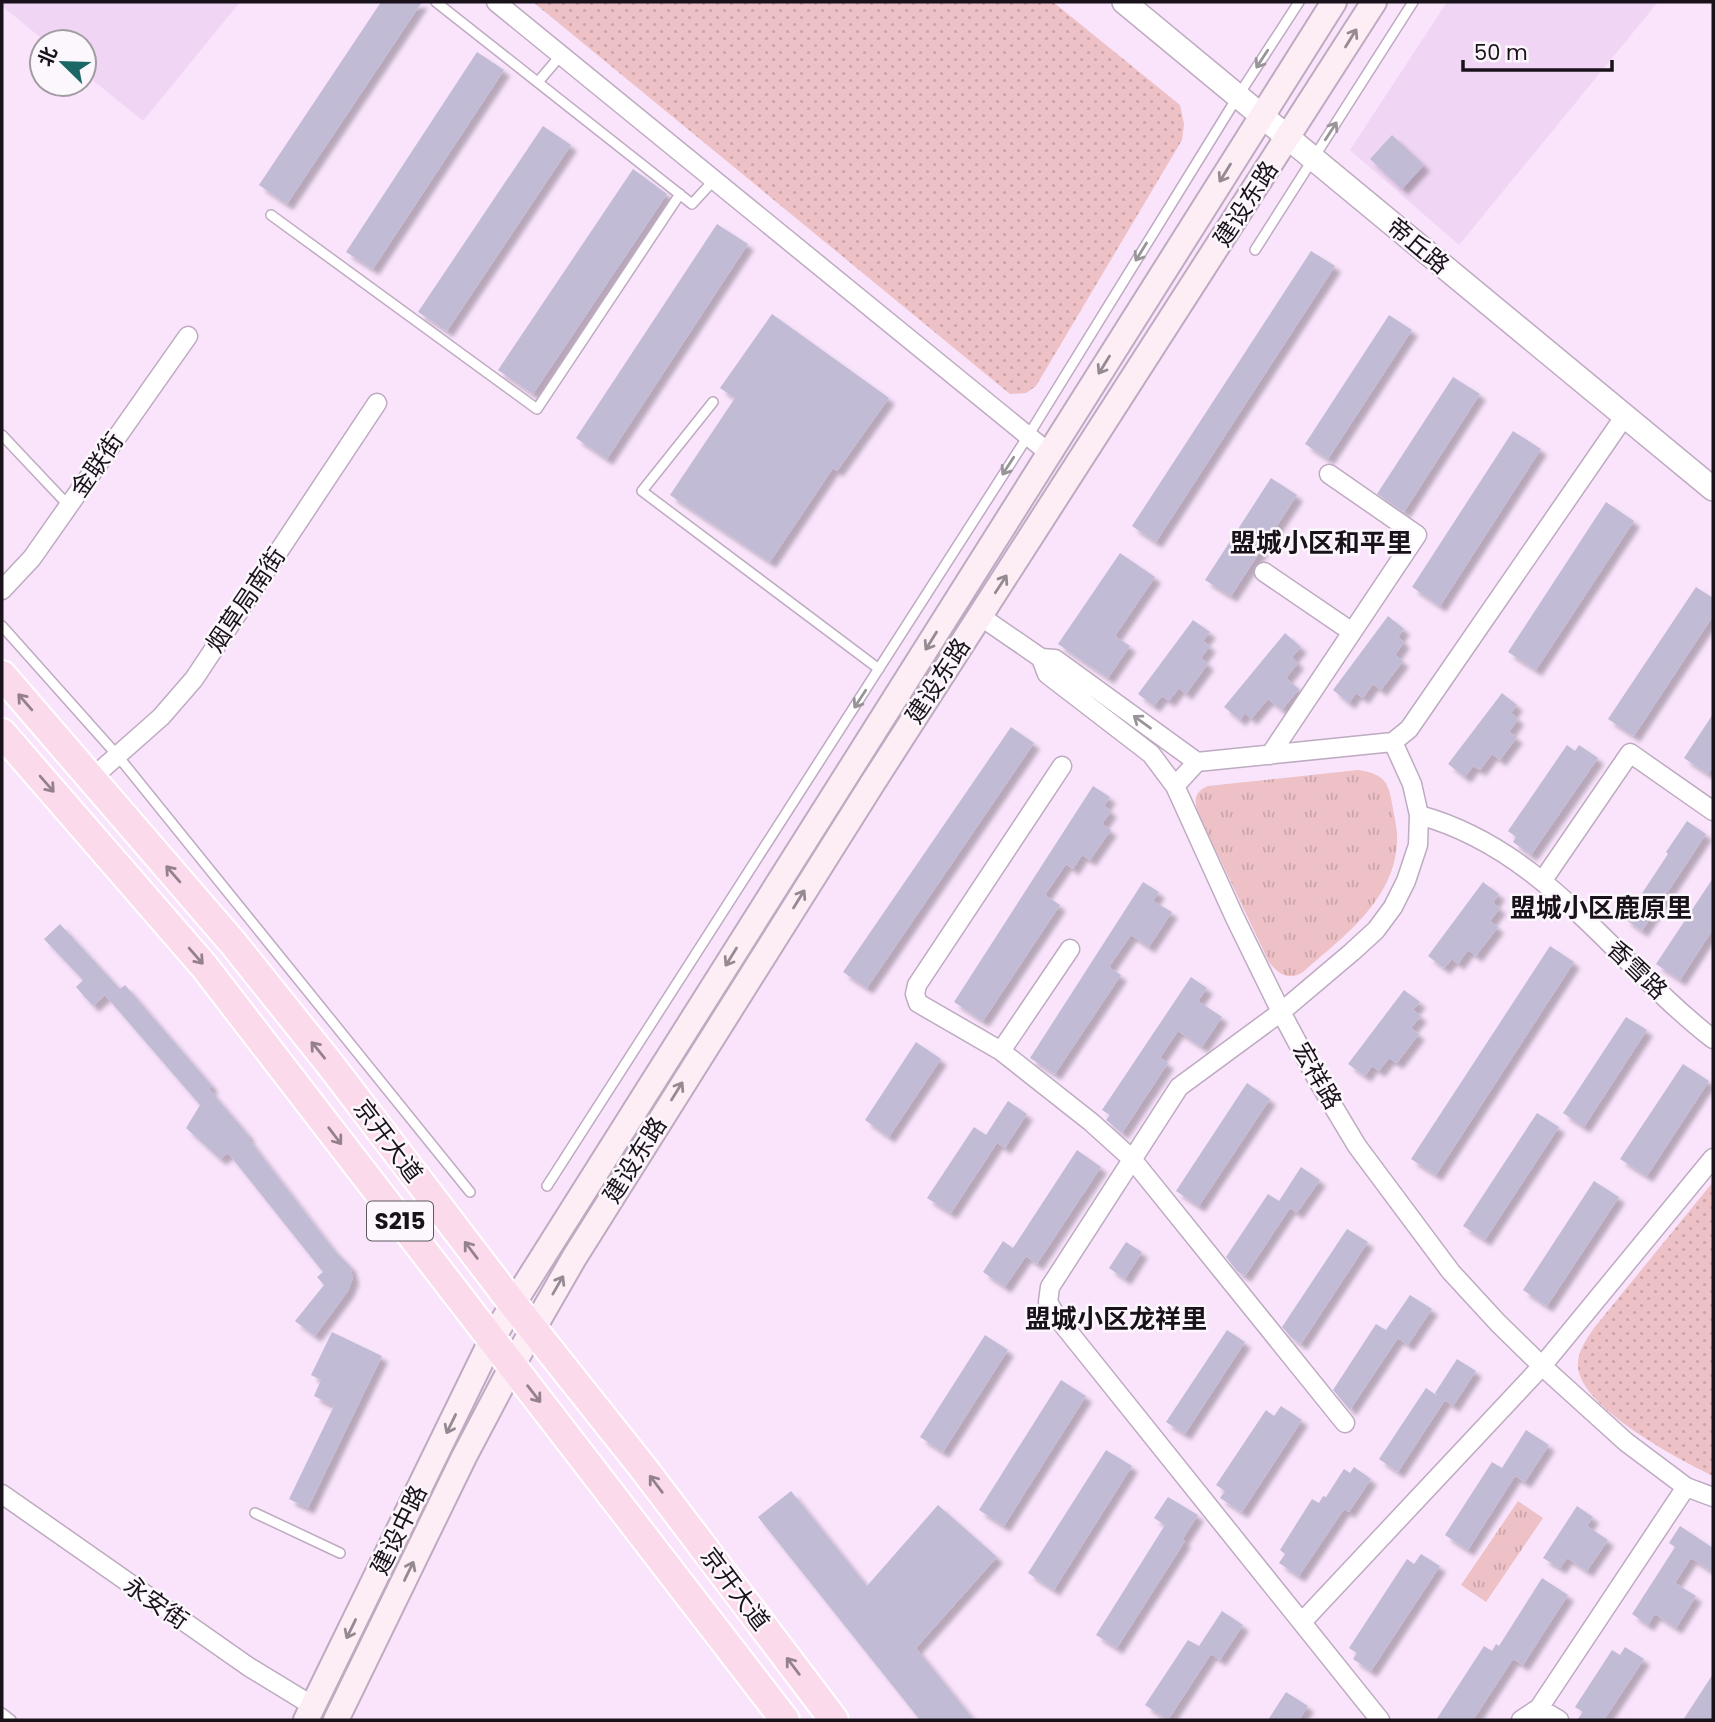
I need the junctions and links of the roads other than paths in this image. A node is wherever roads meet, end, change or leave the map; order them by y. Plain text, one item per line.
1 (436, 2) edge
2 (496, 2) edge
3 (1124, 2) edge
4 (1299, 2) edge
5 (1334, 2) edge
6 (1374, 2) edge
7 (1413, 2) edge
8 (561, 55) junction
9 (538, 82) junction
10 (1238, 96) junction
11 (1262, 115) junction
12 (1289, 138) junction
13 (1313, 159) junction
14 (715, 180) junction
15 (680, 194) junction
16 (271, 215) dead end
17 (1255, 250) dead end
18 (188, 336) dead end
19 (713, 402) dead end
20 (377, 403) dead end
21 (1625, 417) junction
22 (2, 435) edge
23 (1028, 436) junction
24 (1049, 453) junction
25 (1329, 474) dead end
26 (1713, 489) edge
27 (69, 506) junction
28 (1264, 572) dead end
29 (2, 590) edge
30 (980, 616) junction
31 (2, 626) edge
32 (1352, 632) junction
33 (1041, 657) junction
34 (879, 669) junction
35 (2, 675) edge
36 (2, 733) edge
37 (1393, 742) junction
38 (117, 755) junction
39 (1270, 755) junction
40 (1197, 762) junction
41 (1062, 766) dead end
42 (92, 778) junction
43 (1175, 786) junction
44 (1713, 811) edge
45 (1419, 816) junction
46 (1544, 880) junction
47 (1070, 948) dead end
48 (1281, 1012) junction
49 (1713, 1039) edge
50 (1001, 1051) junction
51 (1713, 1158) edge
52 (1132, 1159) junction
53 (547, 1186) dead end
54 (471, 1192) dead end
55 (513, 1304) junction
56 (533, 1329) junction
57 (491, 1341) junction
58 (512, 1366) junction
59 (1542, 1366) junction
60 (1345, 1423) dead end
61 (1686, 1487) junction
62 (2, 1494) edge
63 (1713, 1497) edge
64 (255, 1513) dead end
65 (340, 1553) dead end
66 (1302, 1622) junction
67 (1539, 1708) junction
68 (2, 1713) edge
69 (310, 1713) edge
70 (11, 1720) edge
71 (336, 1720) edge
72 (785, 1720) edge
73 (834, 1720) edge
74 (1380, 1720) edge
75 (1521, 1720) edge
76 (1559, 1720) edge

1 - 9 lane
2 - 8 street
3 - 10 street, 帝丘路
4 -> 10 lane
5 - 11 main road, 建设东路
12 -> 6 main road, 建设东路
13 -> 7 lane
8 - 9 lane
8 - 14 street
9 - 15 lane
10 - 11 street, 帝丘路
10 -> 23 lane
11 - 12 street, 帝丘路
11 -> 24 main road, 建设东路
12 - 13 street, 帝丘路
30 -> 12 main road, 建设东路
13 - 17 lane
13 - 21 street, 帝丘路
14 - 15 lane
14 - 23 street
15 - 16 lane
18 - 27 street, 金联街
19 - 34 lane
20 - 38 street, 烟草局南街
21 - 26 street, 帝丘路
21 - 37 street
22 - 27 lane
23 - 24 street
23 -> 34 lane
24 -> 55 main road, 建设东路
25 - 32 street
27 - 29 street, 金联街
28 - 32 street
30 - 33 street, 宏祥路
56 -> 30 main road, 建设东路
31 - 38 lane
32 - 39 street
40 -> 33 street
33 - 43 street, 宏祥路
34 -> 53 lane
42 -> 35 main road, 京开大道 / S215
36 -> 57 main road, 京开大道 / S215
37 - 39 street
37 - 45 street
38 - 42 street, 烟草局南街
38 - 54 lane
39 - 40 street
40 - 43 street
41 - 50 street
55 -> 42 main road, 京开大道 / S215
43 - 48 street, 宏祥路
44 - 46 street
45 - 46 street, 香雪路
45 - 48 street
46 - 49 street, 香雪路
47 - 50 street
48 - 52 street
48 - 59 street, 宏祥路
50 - 52 street
51 - 59 street
52 - 60 street
52 - 66 street
55 - 56 main road, 京开大道 / S215
55 - 57 main road, 建设东路
56 - 58 main road, 建设东路
73 -> 56 main road, 京开大道 / S215
57 - 58 main road, 京开大道 / S215
57 -> 69 main road, 建设中路
71 -> 58 main road, 建设中路
58 -> 72 main road, 京开大道 / S215
59 - 61 street, 宏祥路
59 - 66 street
61 - 63 street, 宏祥路
61 - 67 street
62 - 69 street, 永安街
64 - 65 lane
66 - 74 street
67 - 75 street
67 - 76 street
68 - 70 lane

